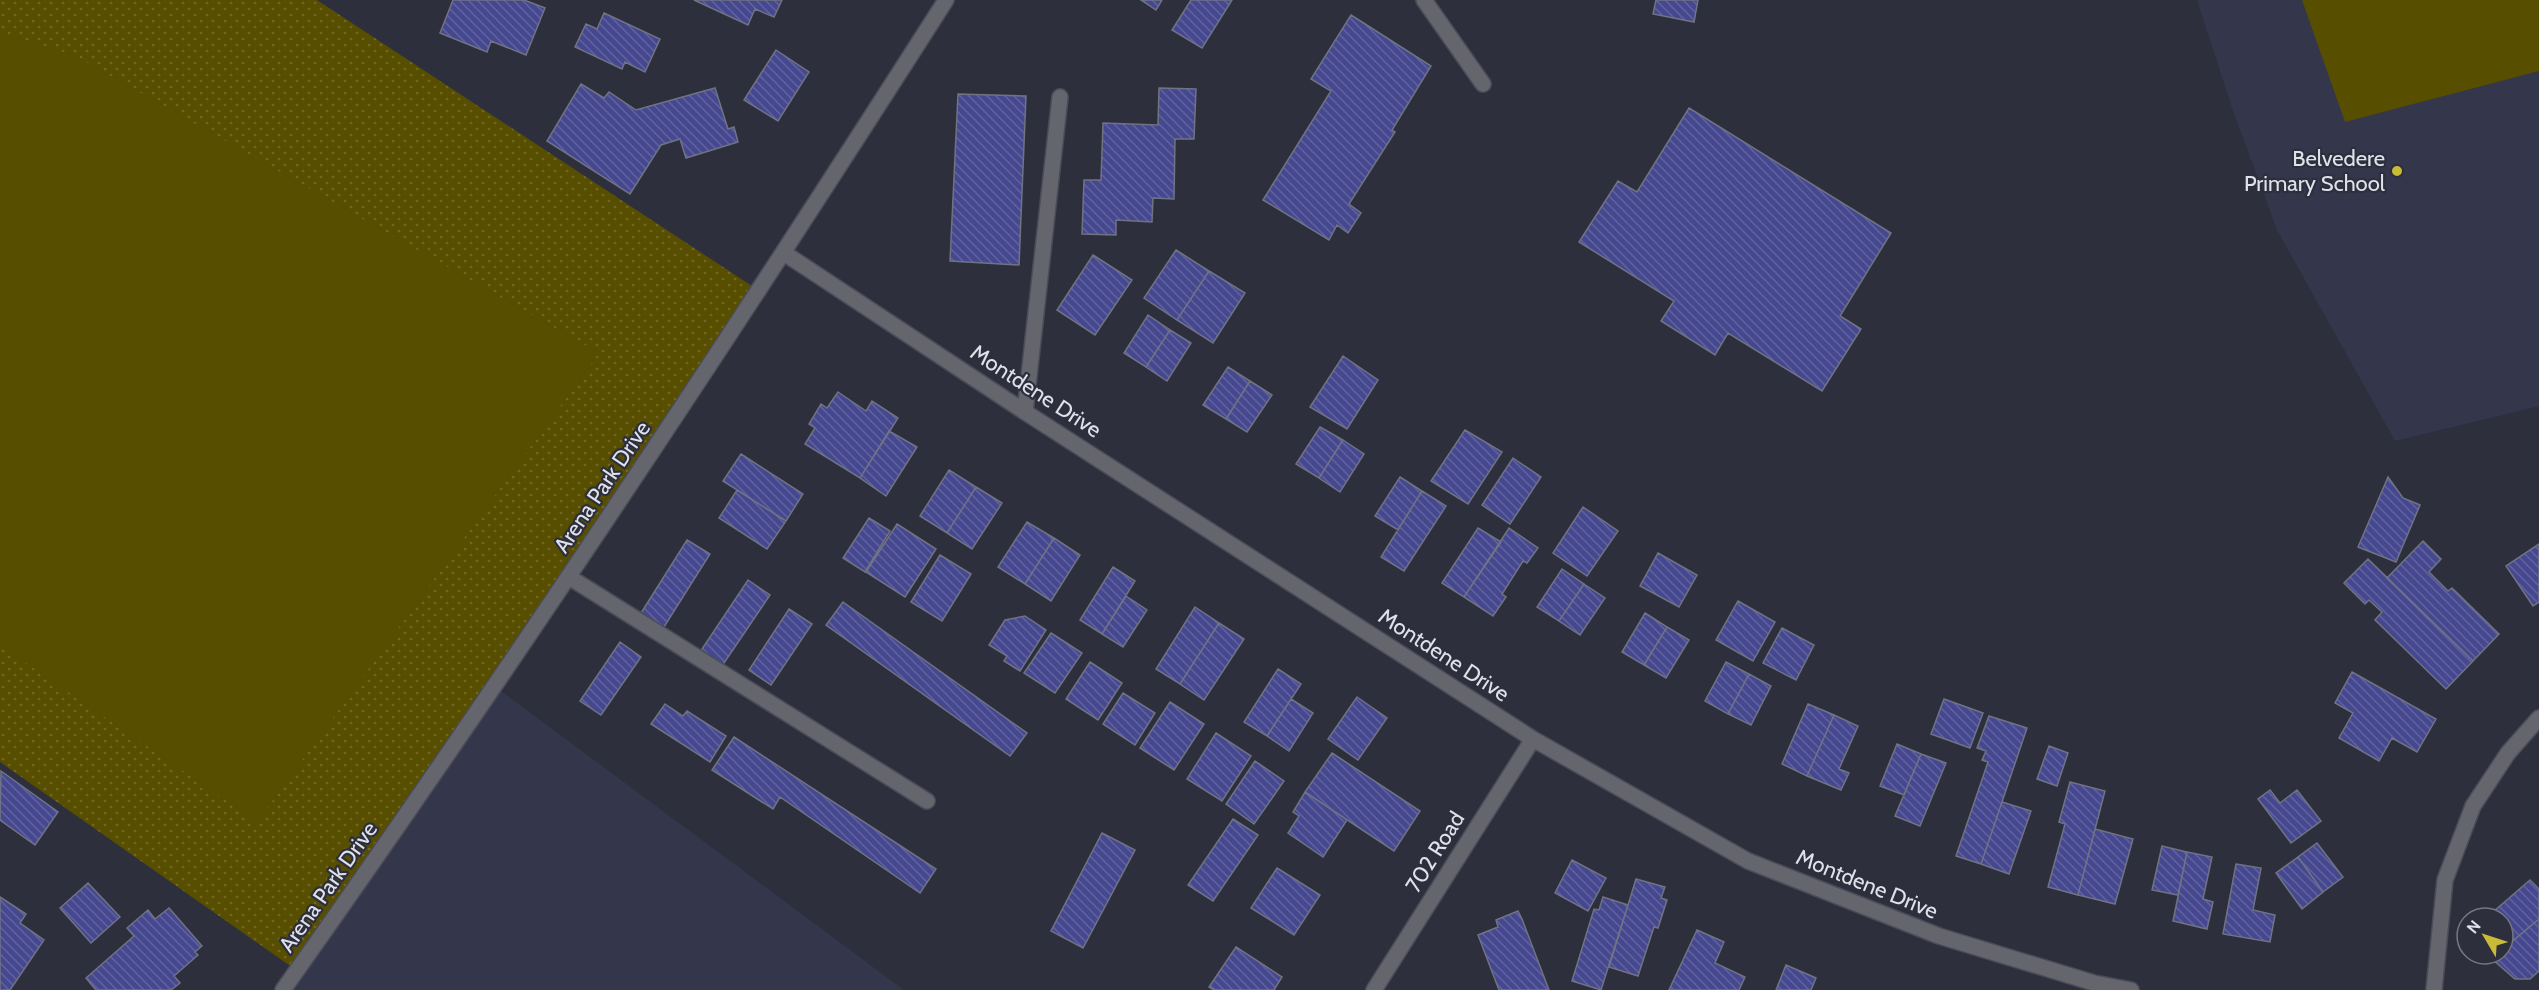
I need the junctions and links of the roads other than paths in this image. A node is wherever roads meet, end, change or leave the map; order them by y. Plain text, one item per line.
1 (946, 0) edge
2 (1424, 0) edge
3 (1483, 84) dead end
4 (1060, 97) dead end
5 (784, 253) junction
6 (1025, 412) junction
7 (569, 577) junction
8 (2539, 718) edge
9 (1533, 739) junction
10 (927, 801) dead end
11 (283, 990) edge
12 (1374, 990) edge
13 (2131, 990) edge
14 (2434, 990) edge

1 - 5 street, Arena Park Drive
2 - 3 street
4 - 6 street
5 - 6 street, Montdene Drive
5 - 7 street, Arena Park Drive
6 - 9 street, Montdene Drive
7 - 10 street
7 - 11 street, Arena Park Drive
8 - 14 street
9 - 12 street, 702 Road
9 - 13 street, Montdene Drive

